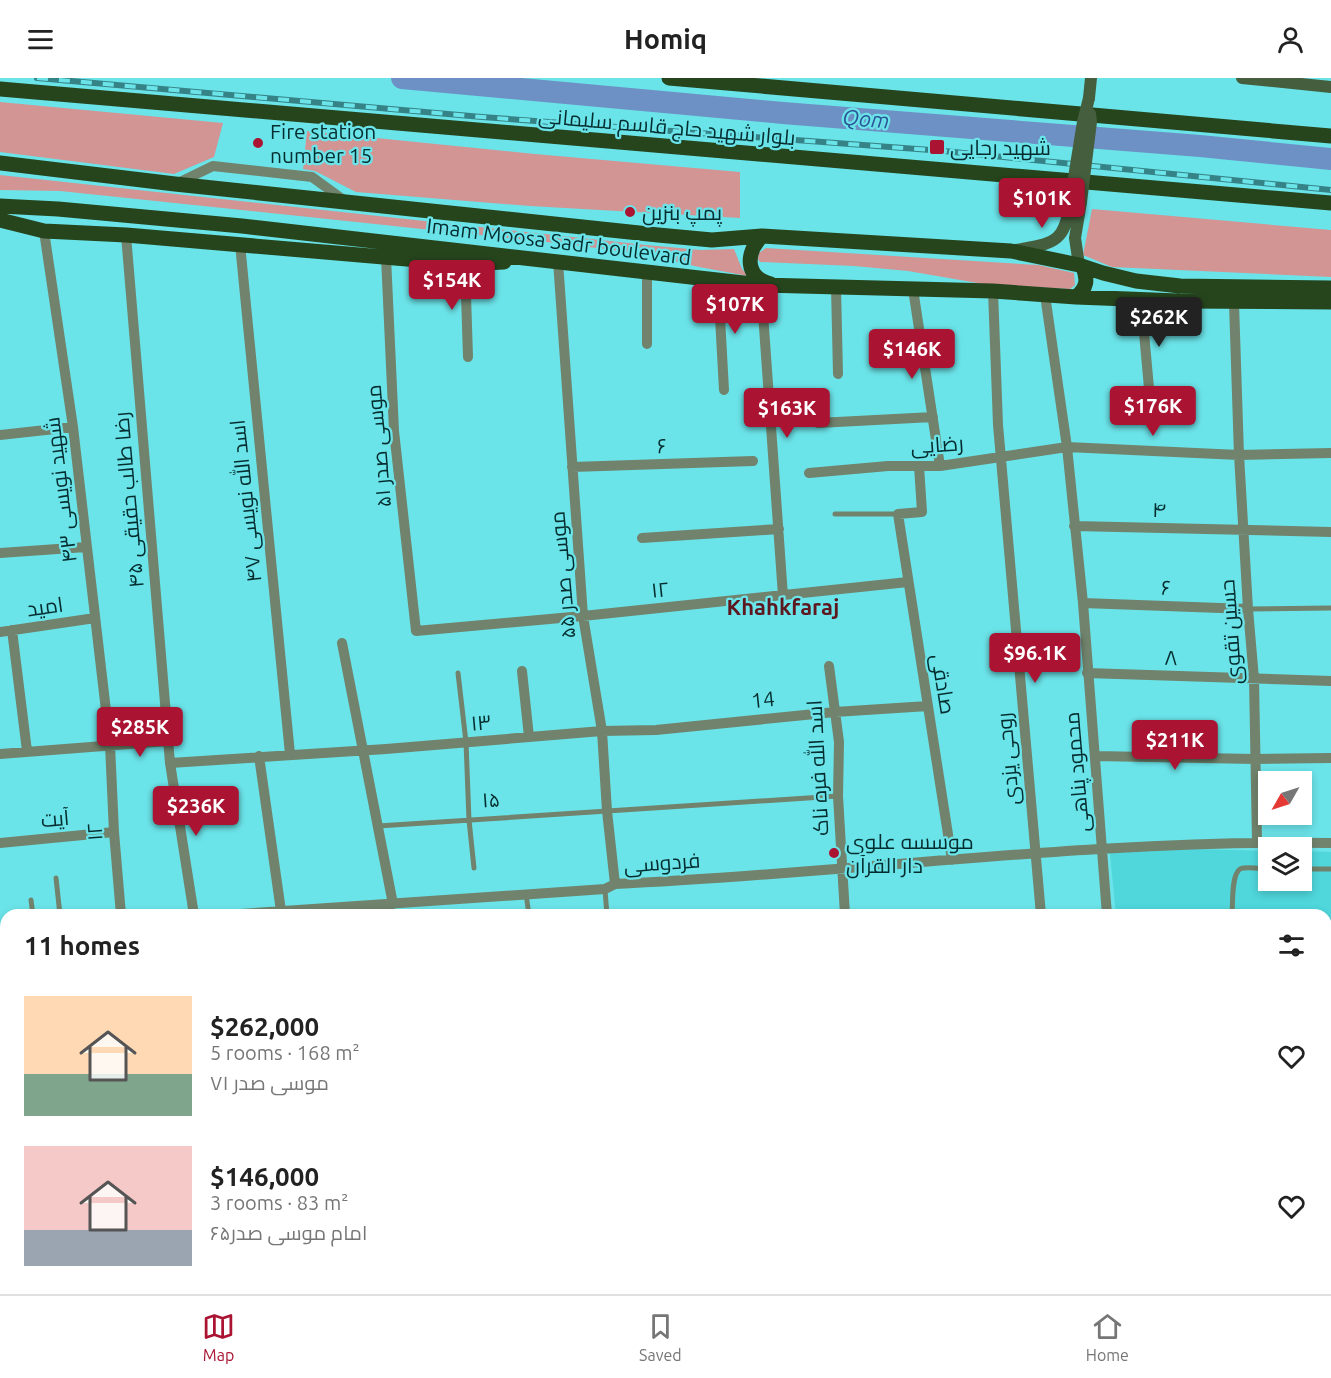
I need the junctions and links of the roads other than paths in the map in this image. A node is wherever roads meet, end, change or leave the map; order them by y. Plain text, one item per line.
1 (669, 78) edge
2 (1242, 78) edge
3 (1091, 80) edge
4 (1331, 87) edge
5 (0, 89) edge
6 (1331, 136) edge
7 (0, 163) edge
8 (175, 184) junction
9 (1076, 202) junction
10 (348, 203) junction
11 (1331, 203) edge
12 (0, 206) edge
13 (0, 220) edge
14 (44, 231) junction
15 (126, 235) junction
16 (762, 236) junction
17 (240, 244) junction
18 (1011, 251) junction
19 (386, 257) junction
20 (558, 261) junction
21 (465, 264) junction
22 (1081, 266) junction
23 (647, 273) junction
24 (718, 281) junction
25 (768, 285) junction
26 (836, 287) junction
27 (1331, 288) edge
28 (913, 289) junction
29 (993, 291) junction
30 (1045, 295) junction
31 (1076, 297) junction
32 (1141, 300) junction
33 (1331, 302) edge
34 (1234, 303) junction
35 (646, 344) dead end
36 (468, 357) dead end
37 (838, 374) dead end
38 (724, 390) dead end
39 (1150, 399) dead end
40 (933, 417) junction
41 (818, 423) dead end
42 (73, 427) junction
43 (0, 435) edge
44 (1067, 447) junction
45 (1331, 453) edge
46 (1239, 455) junction
47 (1002, 456) junction
48 (753, 461) dead end
49 (919, 466) junction
50 (940, 466) junction
51 (572, 467) junction
52 (809, 473) dead end
53 (835, 514) dead end
54 (898, 514) junction
55 (1074, 526) junction
56 (779, 529) junction
57 (1243, 530) junction
58 (1331, 532) edge
59 (642, 538) dead end
60 (86, 547) junction
61 (0, 553) edge
62 (908, 582) junction
63 (783, 596) junction
64 (1083, 603) junction
65 (1331, 608) edge
66 (1248, 609) junction
67 (583, 616) junction
68 (95, 618) junction
69 (12, 630) junction
70 (416, 630) joint
71 (0, 632) edge
72 (342, 643) dead end
73 (829, 666) dead end
74 (522, 671) dead end
75 (458, 673) dead end
76 (1087, 674) junction
77 (1254, 679) junction
78 (1331, 681) edge
79 (928, 706) junction
80 (835, 712) junction
81 (602, 731) junction
82 (529, 737) junction
83 (168, 741) junction
84 (466, 742) junction
85 (110, 746) junction
86 (364, 749) junction
87 (27, 751) junction
88 (0, 754) edge
89 (290, 754) junction
90 (259, 756) junction
91 (1095, 756) junction
92 (1331, 758) edge
93 (1256, 759) junction
94 (170, 763) junction
95 (838, 796) junction
96 (607, 811) junction
97 (469, 820) junction
98 (378, 826) junction
99 (114, 832) junction
100 (1257, 842) junction
101 (0, 843) edge
102 (1331, 843) edge
103 (1102, 849) junction
104 (1035, 855) junction
105 (952, 860) junction
106 (843, 867) junction
107 (474, 868) dead end
108 (1258, 869) edge
109 (1312, 869) edge
110 (1331, 869) edge
111 (56, 878) dead end
112 (615, 884) junction
113 (605, 889) junction
114 (526, 894) junction
115 (31, 900) dead end
116 (393, 904) junction
117 (32, 909) edge
118 (59, 909) edge
119 (120, 909) edge
120 (193, 909) edge
121 (280, 909) edge
122 (331, 909) edge
123 (528, 909) edge
124 (607, 909) edge
125 (846, 909) edge
126 (1040, 909) edge
127 (1107, 909) edge
128 (1232, 909) edge

1 - 6 main road
2 - 4 main road
3 - 9 main road, bridge
5 - 11 main road, بلوار شهید حاج قاسم سلیمانی
7 - 8 main road, Imam Moosa Sadr boulevard
8 - 10 main road, Imam Moosa Sadr boulevard
8 - 10 street
9 - 18 main road
9 - 22 main road
10 - 16 main road, Imam Moosa Sadr boulevard
12 - 20 main road, Imam Moosa Sadr boulevard
13 - 14 main road
14 - 15 main road
14 - 42 street, ۴۳ شهید نویسی
15 - 17 main road
15 - 83 street, ۴۵ رضا طالب حقیقی
16 - 18 main road, Imam Moosa Sadr boulevard
16 - 25 main road
17 - 19 main road
17 - 89 street, ۴۷ اسد الله نویسی
18 - 22 main road, Imam Moosa Sadr boulevard
19 - 21 main road
19 - 70 street, موسی صدر ۵۱
20 - 21 main road
20 - 23 main road, Imam Moosa Sadr boulevard
20 - 51 street, موسی صدر ۵۵
21 - 36 street
22 - 27 main road, Imam Moosa Sadr boulevard
22 - 31 main road
23 - 24 main road, Imam Moosa Sadr boulevard
23 - 35 street
24 - 25 main road, Imam Moosa Sadr boulevard
24 - 38 street
25 - 26 main road, Imam Moosa Sadr boulevard
25 - 56 street
26 - 28 main road, Imam Moosa Sadr boulevard
26 - 37 street
28 - 29 main road, Imam Moosa Sadr boulevard
28 - 40 street
29 - 30 main road, Imam Moosa Sadr boulevard
29 - 47 street, روحی یزدی
30 - 31 main road, Imam Moosa Sadr boulevard
30 - 44 street, محمود پناهی
31 - 32 main road, Imam Moosa Sadr boulevard
32 - 34 main road, Imam Moosa Sadr boulevard
32 - 39 street
33 - 34 main road, Imam Moosa Sadr boulevard
34 - 46 street, حسین تقوی
40 - 41 street
40 - 50 street
42 - 43 street
42 - 60 street, ۴۳ شهید نویسی
44 - 46 street, رضایی
44 - 47 street, رضایی
44 - 55 street, محمود پناهی
45 - 46 street, رضایی
46 - 57 street, حسین تقوی
47 - 50 street, رضایی
47 - 104 street, روحی یزدی
48 - 51 street, ۶
49 - 50 street, رضایی
49 - 52 street, رضایی
49 - 54 street
51 - 67 street, موسی صدر ۵۵
53 - 54 lane
54 - 62 street, صادقی
55 - 57 street, ۴
55 - 64 street, محمود پناهی
56 - 59 street
56 - 63 street
57 - 58 street, ۴
57 - 66 street, حسین تقوی
60 - 61 street
60 - 68 street, ۴۳ شهید نویسی
62 - 63 street, ۱۲
62 - 79 street, صادقی
63 - 67 street, ۱۲
64 - 66 street, ۶
64 - 76 street, محمود پناهی
65 - 66 lane
66 - 77 street, حسین تقوی
67 - 70 street, ۱۲
67 - 81 street, موسی صدر ۵۵
68 - 69 street, امید
68 - 85 street, ۴۳ شهید نویسی
69 - 71 street, امید
69 - 87 street
72 - 86 street
73 - 80 street, اسد الله فره ناک
74 - 82 street
75 - 84 lane
76 - 77 street, ۸
76 - 91 street, محمود پناهی
77 - 78 street, ۸
77 - 93 street, حسین تقوی
79 - 80 street, 14
79 - 105 street, صادقی
80 - 81 street, 14
80 - 95 street, اسد الله فره ناک
81 - 82 street, ۱۳
81 - 96 street, موسی صدر ۵۵
82 - 84 street, ۱۳
83 - 85 street
83 - 94 street, ۴۵ رضا طالب حقیقی
84 - 86 street, ۱۳
84 - 97 lane
85 - 87 street
85 - 99 street, ۱۲
86 - 89 street, ۱۳
86 - 98 street
87 - 88 street
89 - 90 street, ۱۳
90 - 94 street, ۱۳
90 - 121 street
91 - 93 street
91 - 103 street, محمود پناهی
92 - 93 street
93 - 100 street, حسین تقوی
94 - 120 street, ۴۵ رضا طالب حقیقی
95 - 96 lane, ۱۵
95 - 106 street, اسد الله فره ناک
96 - 97 lane, ۱۵
96 - 112 street, موسی صدر ۵۵
97 - 98 lane, ۱۵
97 - 107 lane
98 - 116 street
99 - 101 street, آیت
99 - 119 street, ۱۲
100 - 102 street, فردوسی
100 - 103 street, فردوسی
103 - 104 street, فردوسی
103 - 127 street, محمود پناهی
104 - 105 street, فردوسی
104 - 126 street, روحی یزدی
105 - 106 street, فردوسی
106 - 112 street, فردوسی
106 - 125 street, اسد الله فره ناک
108 - 128 lane
109 - 110 lane
111 - 118 lane
112 - 113 street, فردوسی
113 - 114 street, فردوسی
113 - 124 lane
114 - 116 street, فردوسی
114 - 123 lane
115 - 117 lane
116 - 122 street, فردوسی

